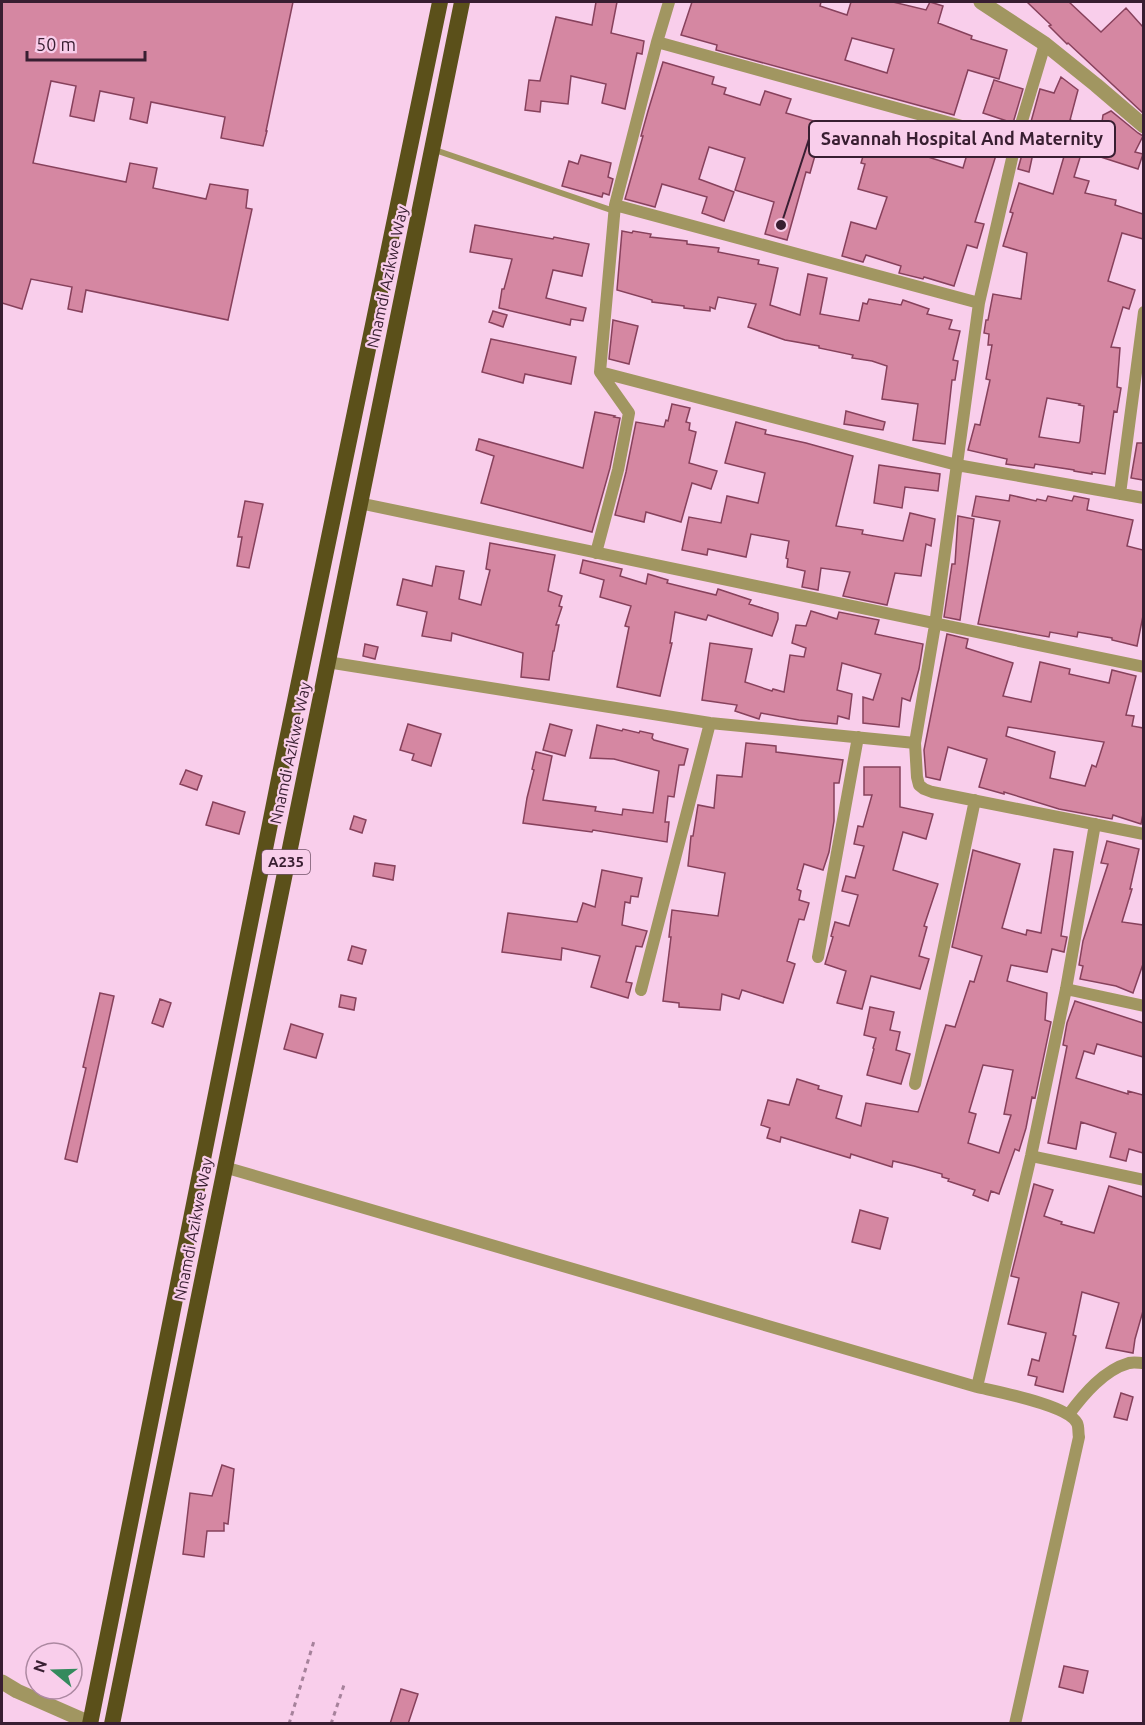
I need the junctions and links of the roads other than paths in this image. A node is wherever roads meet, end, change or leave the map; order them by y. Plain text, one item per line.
1 (440, 2) edge
2 (462, 2) edge
3 (669, 2) edge
4 (981, 2) edge
5 (657, 42) junction
6 (1045, 44) junction
7 (1143, 126) edge
8 (1016, 141) junction
9 (431, 149) junction
10 (614, 208) junction
11 (979, 303) junction
12 (1143, 312) edge
13 (600, 372) junction
14 (957, 465) junction
15 (1120, 494) junction
16 (1143, 498) edge
17 (359, 503) junction
18 (596, 553) junction
19 (935, 625) junction
20 (327, 662) junction
21 (1143, 667) edge
22 (710, 723) junction
23 (858, 737) junction
24 (915, 743) junction
25 (975, 800) junction
26 (1095, 824) junction
27 (1143, 834) edge
28 (818, 957) dead end
29 (1066, 989) junction
30 (641, 990) dead end
31 (1143, 1006) edge
32 (915, 1084) dead end
33 (1031, 1156) junction
34 (224, 1167) junction
35 (1143, 1180) edge
36 (1143, 1363) edge
37 (977, 1387) junction
38 (1069, 1414) junction
39 (2, 1682) edge
40 (91, 1723) edge
41 (112, 1724) edge
42 (1015, 1724) edge

1 - 40 highway, Nnamdi Azikwe Way / A235
2 - 9 highway, Nnamdi Azikwe Way / A235
3 - 5 street
4 - 6 street
5 - 8 street
5 - 10 street
6 - 7 street
6 - 8 street
8 - 11 street
9 - 10 lane
9 - 17 highway, Nnamdi Azikwe Way / A235
10 - 11 street
10 - 13 street
11 - 14 street
12 - 15 street
13 - 14 street
13 - 18 street
14 - 15 street
14 - 19 street
15 - 16 street
17 - 18 street
17 - 20 highway, Nnamdi Azikwe Way / A235
18 - 19 street
19 - 21 street
19 - 24 street
20 - 22 street
20 - 34 highway, Nnamdi Azikwe Way / A235
22 - 23 street
22 - 30 street
23 - 24 street
23 - 28 street
24 - 25 street
25 - 26 street
25 - 32 street
26 - 27 street
26 - 29 street
29 - 31 street
29 - 33 street
33 - 35 street
33 - 37 street
34 - 37 street
34 - 41 highway, Nnamdi Azikwe Way / A235
36 - 38 street
37 - 38 street
38 - 42 street
39 - 40 street

